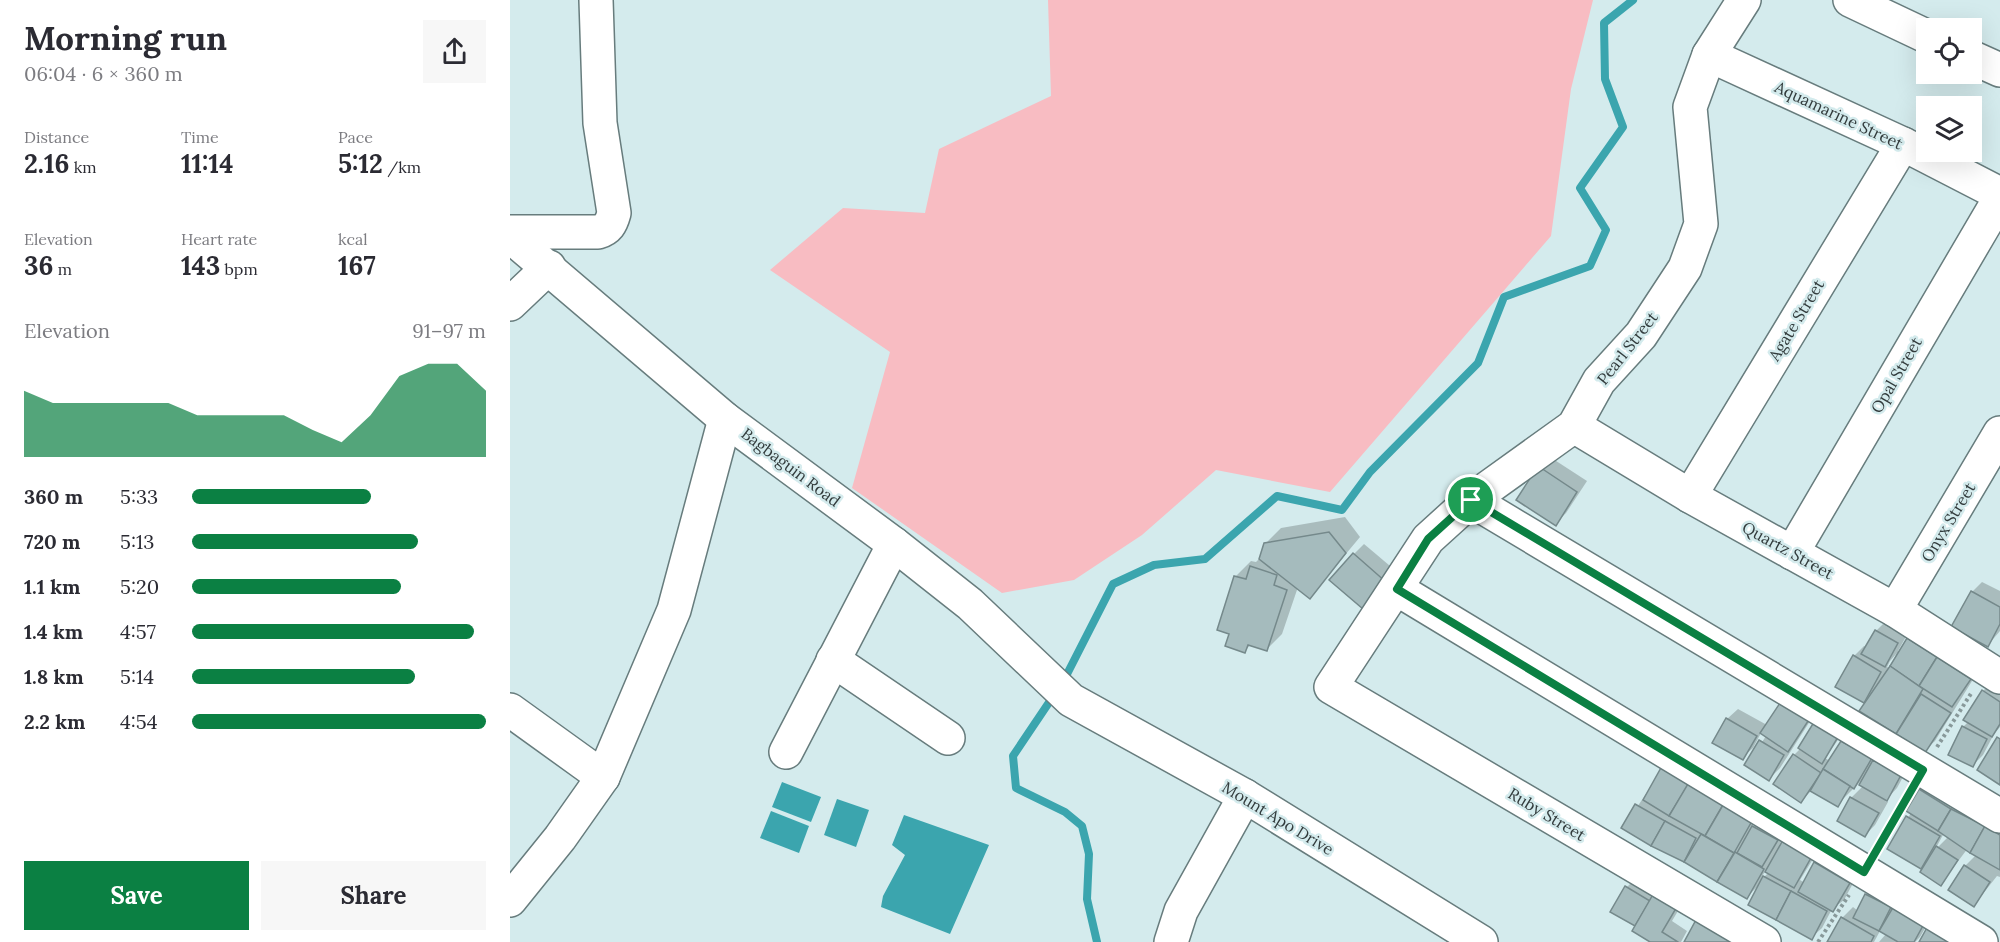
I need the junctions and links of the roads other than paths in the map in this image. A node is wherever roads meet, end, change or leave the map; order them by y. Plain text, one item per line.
1 (596, 0) edge
2 (1744, 0) edge
3 (1850, 0) edge
4 (1916, 31) edge
5 (1709, 55) junction
6 (1982, 62) edge
7 (2000, 70) edge
8 (1903, 144) junction
9 (2000, 196) edge
10 (510, 234) edge
11 (549, 267) junction
12 (510, 304) edge
13 (725, 418) junction
14 (1574, 426) junction
15 (2000, 434) edge
16 (1690, 496) junction
17 (1471, 500) junction
18 (894, 544) junction
19 (1792, 553) junction
20 (1397, 589) junction
21 (1896, 610) junction
22 (833, 660) junction
23 (1996, 664) edge
24 (1331, 687) joint
25 (1071, 700) joint
26 (510, 710) edge
27 (948, 738) dead end
28 (786, 752) dead end
29 (603, 777) junction
30 (1245, 796) junction
31 (2000, 816) edge
32 (512, 893) edge
33 (1171, 942) edge
34 (1481, 942) edge
35 (1764, 942) edge
36 (1981, 942) edge

1 - 10 street
2 - 5 street, Pearl Street
3 - 4 street
5 - 8 street, Aquamarine Street
5 - 14 street, Pearl Street
6 - 7 street
8 - 9 street, Aquamarine Street
8 - 16 street, Agate Street
9 - 19 street, Opal Street
10 - 11 street, Bagbaguin Road
11 - 12 street
11 - 13 street, Bagbaguin Road
13 - 18 street, Bagbaguin Road
13 - 29 street
14 - 16 street, Quartz Street
14 - 17 street, Pearl Street
15 - 21 street, Onyx Street
16 - 19 street, Quartz Street
17 - 20 street, Pearl Street
17 - 31 street
18 - 22 street
18 - 25 street, Bagbaguin Road
19 - 21 street, Quartz Street
20 - 24 street, Pearl Street
20 - 36 street
21 - 23 street, Quartz Street
22 - 27 street
22 - 28 street
24 - 35 street, Ruby Street
25 - 30 street, Mount Apo Drive
26 - 29 street
29 - 32 street
30 - 33 street
30 - 34 street, Mount Apo Drive

